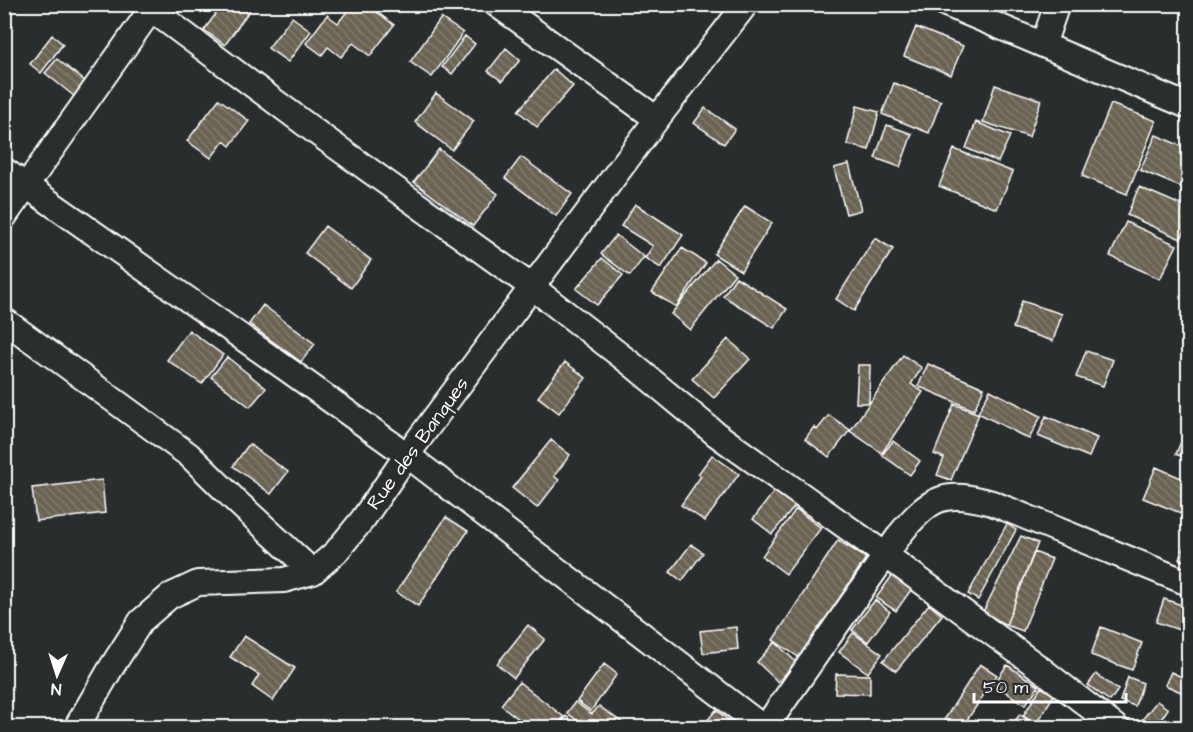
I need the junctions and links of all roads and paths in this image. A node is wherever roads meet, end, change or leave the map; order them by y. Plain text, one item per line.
1 (496, 4) edge
2 (746, 4) edge
3 (946, 4) edge
4 (1057, 4) edge
5 (150, 6) edge
6 (1042, 45) junction
7 (1188, 106) edge
8 (657, 118) junction
9 (4, 170) edge
10 (27, 185) junction
11 (4, 217) edge
12 (532, 287) junction
13 (4, 320) edge
14 (407, 455) junction
15 (887, 556) junction
16 (313, 572) junction
17 (1188, 583) edge
18 (76, 728) edge
19 (764, 728) edge
20 (1117, 728) edge

1 - 8 street
2 - 8 street, Rue des Banques
3 - 6 street
4 - 6 street
5 - 10 street
5 - 12 street
6 - 7 street
8 - 12 street, Rue des Banques
9 - 10 street
10 - 11 street
10 - 14 street
12 - 14 street, Rue des Banques
12 - 15 street
13 - 16 street
14 - 16 street, Rue des Banques
14 - 19 street
15 - 17 street
15 - 19 street
15 - 20 street
16 - 18 street, Rue des Banques

